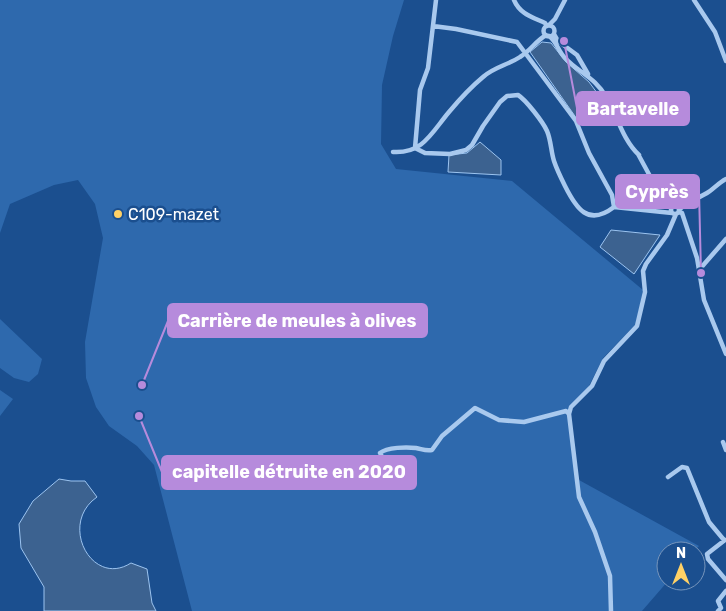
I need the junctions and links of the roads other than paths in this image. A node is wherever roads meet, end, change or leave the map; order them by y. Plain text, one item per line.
1 (436, 0) edge
2 (514, 0) edge
3 (565, 0) edge
4 (694, 0) edge
5 (433, 26) junction
6 (548, 31) junction
7 (526, 53) junction
8 (726, 61) edge
9 (590, 77) junction
10 (415, 148) junction
11 (393, 152) dead end
12 (726, 179) edge
13 (614, 207) junction
14 (675, 211) junction
15 (726, 239) edge
16 (699, 270) junction
17 (726, 354) edge
18 (569, 414) junction
19 (723, 442) dead end
20 (726, 450) edge
21 (411, 476) dead end
22 (668, 477) dead end
23 (725, 540) edge
24 (726, 580) edge
25 (726, 591) edge
26 (611, 611) edge
27 (718, 611) edge

1 - 5 street
2 - 6 street
3 - 6 street
4 - 8 street
5 - 7 street
5 - 10 street
6 - 7 street
6 - 9 street
6 - 9 street
7 - 10 street
7 - 13 street
9 - 14 street
10 - 11 street
10 - 13 street
12 - 14 street
13 - 14 street
14 - 16 street
14 - 18 street
15 - 16 street
16 - 17 street
18 - 21 street
18 - 26 street
19 - 20 street
22 - 23 street
23 - 24 street
25 - 27 street

